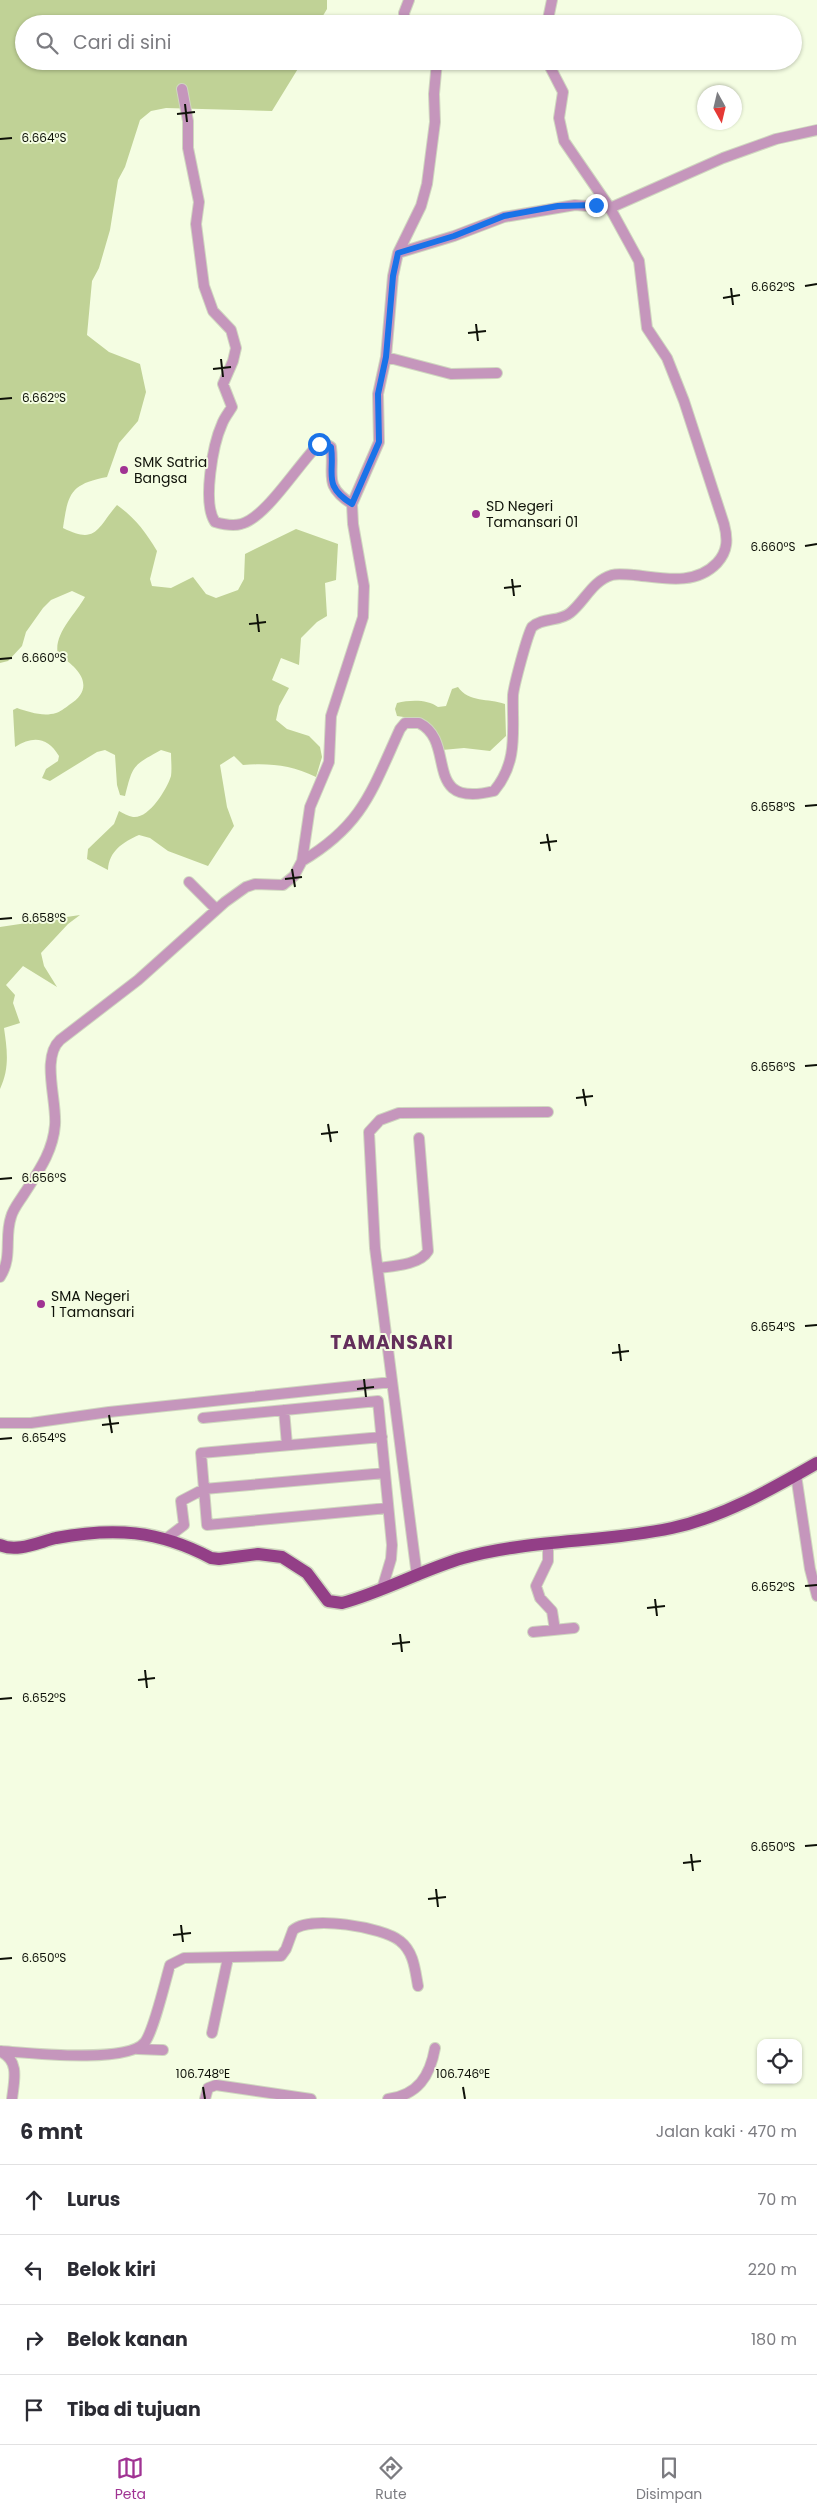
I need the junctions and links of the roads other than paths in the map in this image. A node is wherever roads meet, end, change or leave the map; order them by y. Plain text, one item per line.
1 (409, 0) edge
2 (552, 0) edge
3 (406, 15) edge
4 (549, 15) edge
5 (436, 70) edge
6 (552, 70) edge
7 (182, 89) dead end
8 (817, 130) edge
9 (610, 208) junction
10 (398, 253) junction
11 (386, 357) junction
12 (497, 373) dead end
13 (352, 504) junction
14 (302, 861) junction
15 (189, 882) dead end
16 (216, 909) junction
17 (548, 1112) dead end
18 (419, 1138) dead end
19 (378, 1268) junction
20 (0, 1277) edge
21 (392, 1382) junction
22 (284, 1410) junction
23 (203, 1418) dead end
24 (0, 1423) edge
25 (382, 1437) junction
26 (287, 1446) junction
27 (817, 1463) edge
28 (385, 1473) junction
29 (796, 1475) junction
30 (204, 1490) junction
31 (388, 1508) junction
32 (167, 1538) junction
33 (548, 1543) junction
34 (0, 1545) edge
35 (814, 1569) edge
36 (417, 1576) junction
37 (382, 1589) junction
38 (817, 1596) edge
39 (574, 1628) dead end
40 (555, 1630) junction
41 (533, 1632) dead end
42 (228, 1958) junction
43 (418, 1986) dead end
44 (212, 2033) dead end
45 (435, 2048) dead end
46 (138, 2049) junction
47 (163, 2050) dead end
48 (0, 2051) edge
49 (12, 2099) edge
50 (205, 2099) edge
51 (311, 2099) edge
52 (388, 2099) edge

1 - 3 street
2 - 4 street
5 - 10 street
6 - 9 street
7 - 13 street
8 - 9 street
9 - 10 street
9 - 14 street
10 - 11 street
11 - 12 street
11 - 13 street
13 - 14 street
14 - 16 street
15 - 16 street
16 - 20 street
17 - 19 street
18 - 19 street
19 - 21 street
21 - 24 street
21 - 36 street
22 - 23 street
22 - 25 street
22 - 26 street
25 - 26 street
25 - 28 street
26 - 30 street
27 - 29 main road
28 - 30 street
28 - 31 street
29 - 33 main road
29 - 35 street
30 - 31 street
30 - 32 street
31 - 37 street
32 - 34 main road
32 - 37 main road
33 - 36 main road
33 - 40 street
35 - 38 street
36 - 37 main road
39 - 40 street
40 - 41 street
42 - 43 street
42 - 44 street
42 - 46 street
45 - 52 street
46 - 47 street
46 - 48 street
48 - 49 street
50 - 51 street

